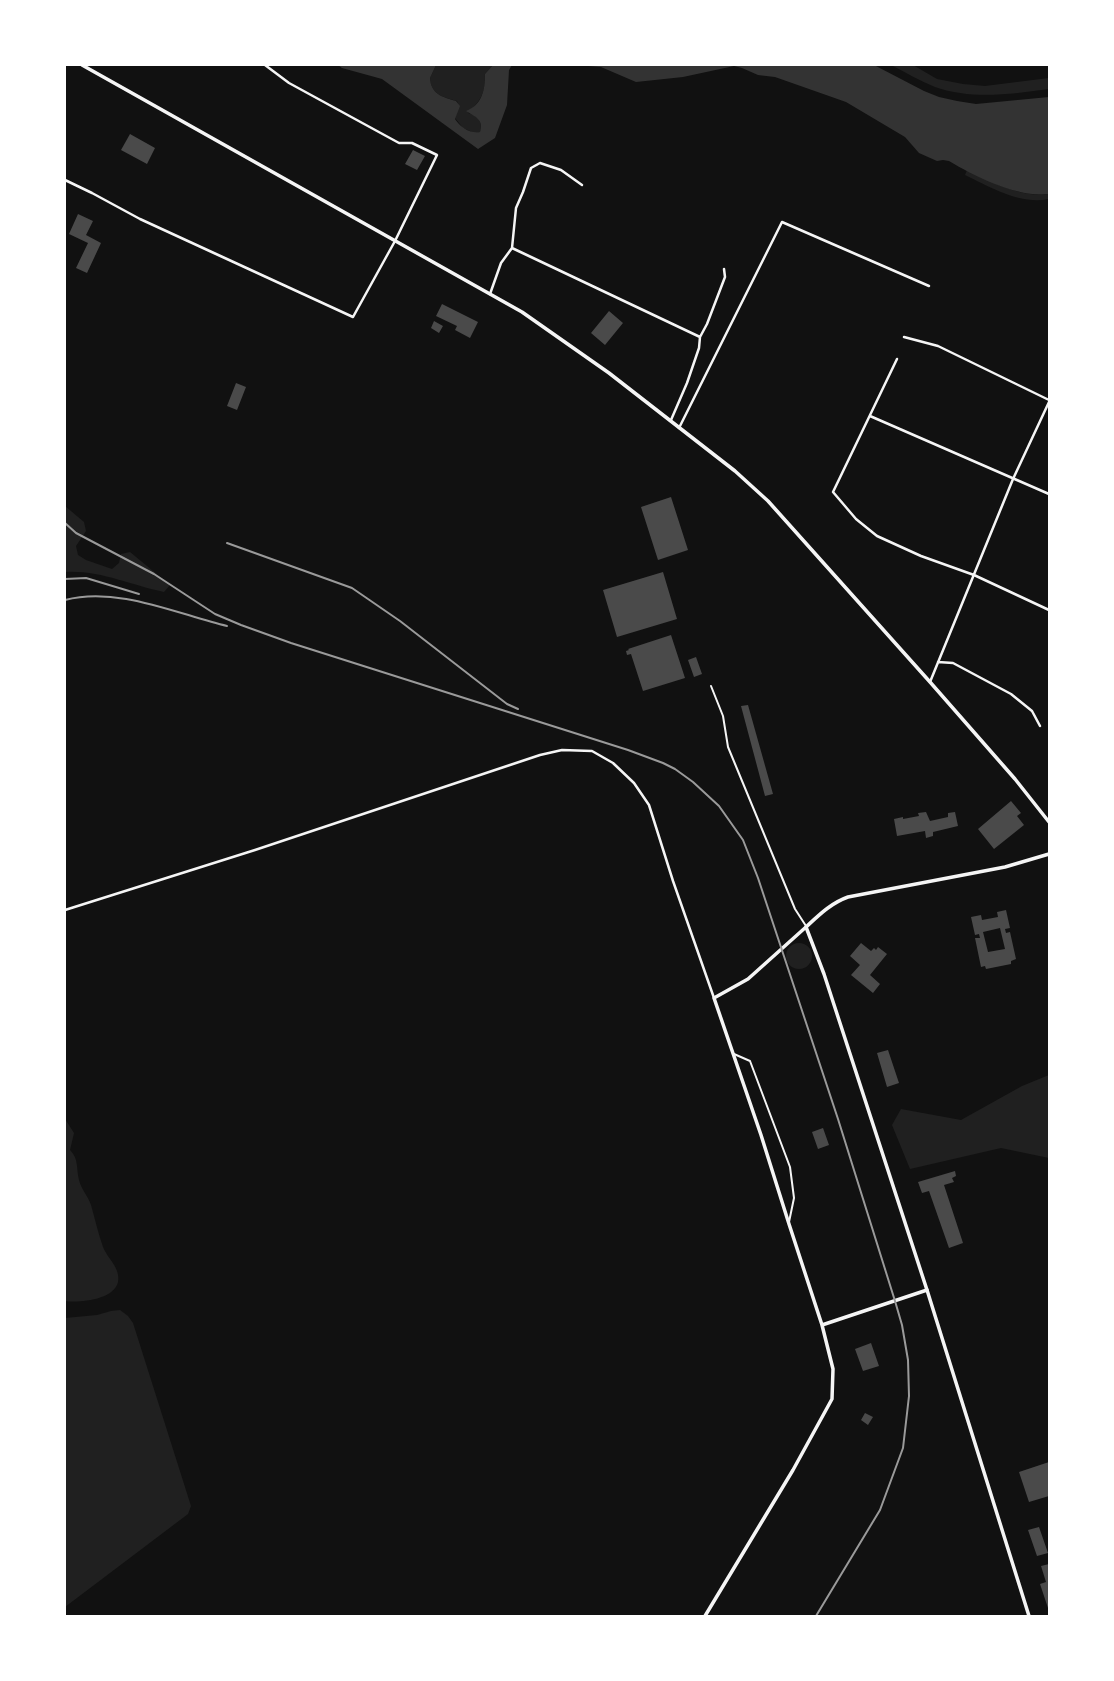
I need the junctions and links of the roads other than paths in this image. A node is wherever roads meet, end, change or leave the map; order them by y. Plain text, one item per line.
1 (82, 65) edge
2 (265, 65) edge
3 (65, 180) edge
4 (582, 185) dead end
5 (395, 240) junction
6 (512, 248) junction
7 (724, 269) dead end
8 (929, 286) dead end
9 (490, 294) junction
10 (700, 337) junction
11 (904, 337) dead end
12 (897, 359) dead end
13 (1049, 401) edge
14 (870, 416) junction
15 (670, 421) junction
16 (679, 428) junction
17 (1013, 479) junction
18 (1049, 494) edge
19 (974, 575) junction
20 (1049, 610) edge
21 (938, 662) junction
22 (930, 682) junction
23 (711, 686) dead end
24 (1040, 726) dead end
25 (1049, 822) edge
26 (1049, 854) edge
27 (65, 911) edge
28 (806, 928) junction
29 (714, 998) junction
30 (733, 1054) junction
31 (789, 1224) junction
32 (927, 1290) junction
33 (822, 1325) junction
34 (705, 1616) edge
35 (1029, 1616) edge

1 - 5 street
2 - 5 street
3 - 5 street
4 - 6 street
5 - 9 street
6 - 9 street
6 - 10 street
7 - 10 street
8 - 16 street
9 - 15 street
10 - 15 street
11 - 13 street
12 - 14 street
13 - 17 street
14 - 17 street
14 - 19 street
15 - 16 street
16 - 22 street
17 - 18 street
17 - 19 street
19 - 20 street
19 - 21 street
21 - 22 street
21 - 24 street
22 - 25 street
23 - 28 lane
26 - 28 street
27 - 29 street
28 - 29 street
28 - 32 street
29 - 30 street
30 - 31 street
30 - 31 lane
31 - 33 street
32 - 33 street
32 - 35 street
33 - 34 street

